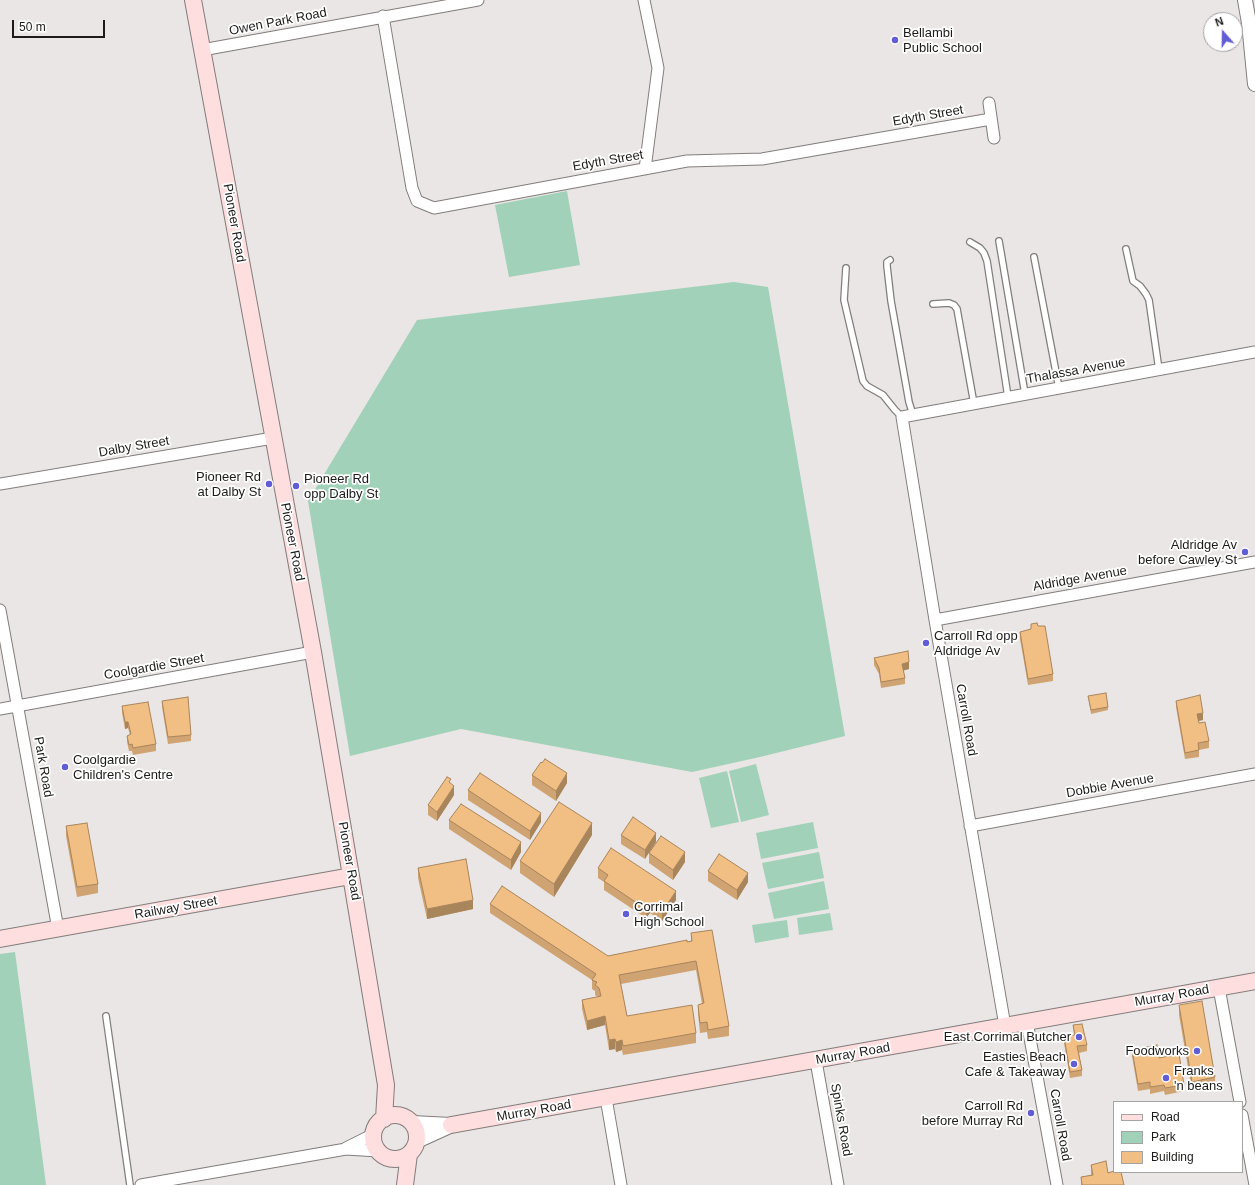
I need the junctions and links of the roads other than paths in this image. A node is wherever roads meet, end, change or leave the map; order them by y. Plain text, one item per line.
1 (193, 0) edge
2 (478, 0) edge
3 (644, 0) edge
4 (1249, 8) edge
5 (383, 16) junction
6 (202, 50) junction
7 (1255, 84) edge
8 (989, 103) dead end
9 (991, 119) junction
10 (994, 138) dead end
11 (645, 169) junction
12 (998, 241) dead end
13 (970, 242) dead end
14 (1126, 249) dead end
15 (1034, 257) dead end
16 (890, 260) dead end
17 (846, 268) dead end
18 (933, 304) dead end
19 (1255, 352) edge
20 (1159, 370) junction
21 (1059, 388) junction
22 (1025, 394) junction
23 (1008, 398) junction
24 (974, 404) junction
25 (913, 415) junction
26 (902, 417) junction
27 (273, 438) junction
28 (0, 484) edge
29 (1255, 562) edge
30 (0, 610) edge
31 (934, 620) junction
32 (313, 652) junction
33 (17, 706) junction
34 (0, 709) edge
35 (1255, 774) edge
36 (970, 826) junction
37 (352, 876) junction
38 (58, 929) junction
39 (0, 939) edge
40 (1255, 982) edge
41 (1219, 988) junction
42 (106, 1016) dead end
43 (1027, 1022) junction
44 (1005, 1026) junction
45 (816, 1061) junction
46 (386, 1085) junction
47 (606, 1098) junction
48 (1240, 1101) edge
49 (384, 1119) junction
50 (407, 1120) junction
51 (1243, 1120) edge
52 (450, 1125) junction
53 (374, 1134) junction
54 (413, 1148) junction
55 (346, 1149) junction
56 (385, 1155) junction
57 (130, 1185) edge
58 (141, 1185) edge
59 (404, 1185) edge
60 (621, 1185) edge
61 (838, 1185) edge
62 (1056, 1185) edge
63 (1255, 1185) edge

1 - 6 main road, Pioneer Road
2 - 5 street, Owen Park Road
3 - 11 street
4 - 7 street
5 - 6 street, Owen Park Road
5 - 11 street, Edyth Street
6 - 27 main road, Pioneer Road
8 - 9 street
9 - 10 street
9 - 11 street, Edyth Street
12 - 22 lane
13 - 23 lane
14 - 20 lane
15 - 21 lane
16 - 25 lane
17 - 26 lane
18 - 24 lane
19 - 20 street, Thalassa Avenue
20 - 21 street, Thalassa Avenue
21 - 22 street, Thalassa Avenue
22 - 23 street, Thalassa Avenue
23 - 24 street, Thalassa Avenue
24 - 25 street, Thalassa Avenue
25 - 26 street, Thalassa Avenue
26 - 31 street, Carroll Road
27 - 28 street, Dalby Street
27 - 32 main road, Pioneer Road
29 - 31 street, Aldridge Avenue
30 - 33 street, Park Road
31 - 36 street, Carroll Road
32 - 33 street, Coolgardie Street
32 - 37 main road, Pioneer Road
33 - 34 street, Coolgardie Street
33 - 38 street, Park Road
35 - 36 street, Dobbie Avenue
36 - 44 street, Carroll Road
37 - 38 main road, Railway Street
37 - 46 main road, Pioneer Road
38 - 39 main road, Railway Street
40 - 41 main road, Murray Road
41 - 43 main road, Murray Road
41 - 48 street
42 - 57 lane
43 - 44 main road, Murray Road
43 - 62 street, Carroll Road
44 - 45 main road, Murray Road
45 - 47 main road, Murray Road
45 - 61 street, Spinks Road
46 - 49 main road, Pioneer Road
46 - 50 main road, Pioneer Road
47 - 52 main road, Murray Road
47 - 60 street
49 - 50 main road
49 - 53 main road
50 - 52 street, Murray Road
50 - 54 main road
51 - 63 street
52 - 54 street, Murray Road
53 - 55 street
53 - 56 main road
54 - 56 main road
54 - 59 main road
55 - 56 street
55 - 58 street
56 - 59 main road

